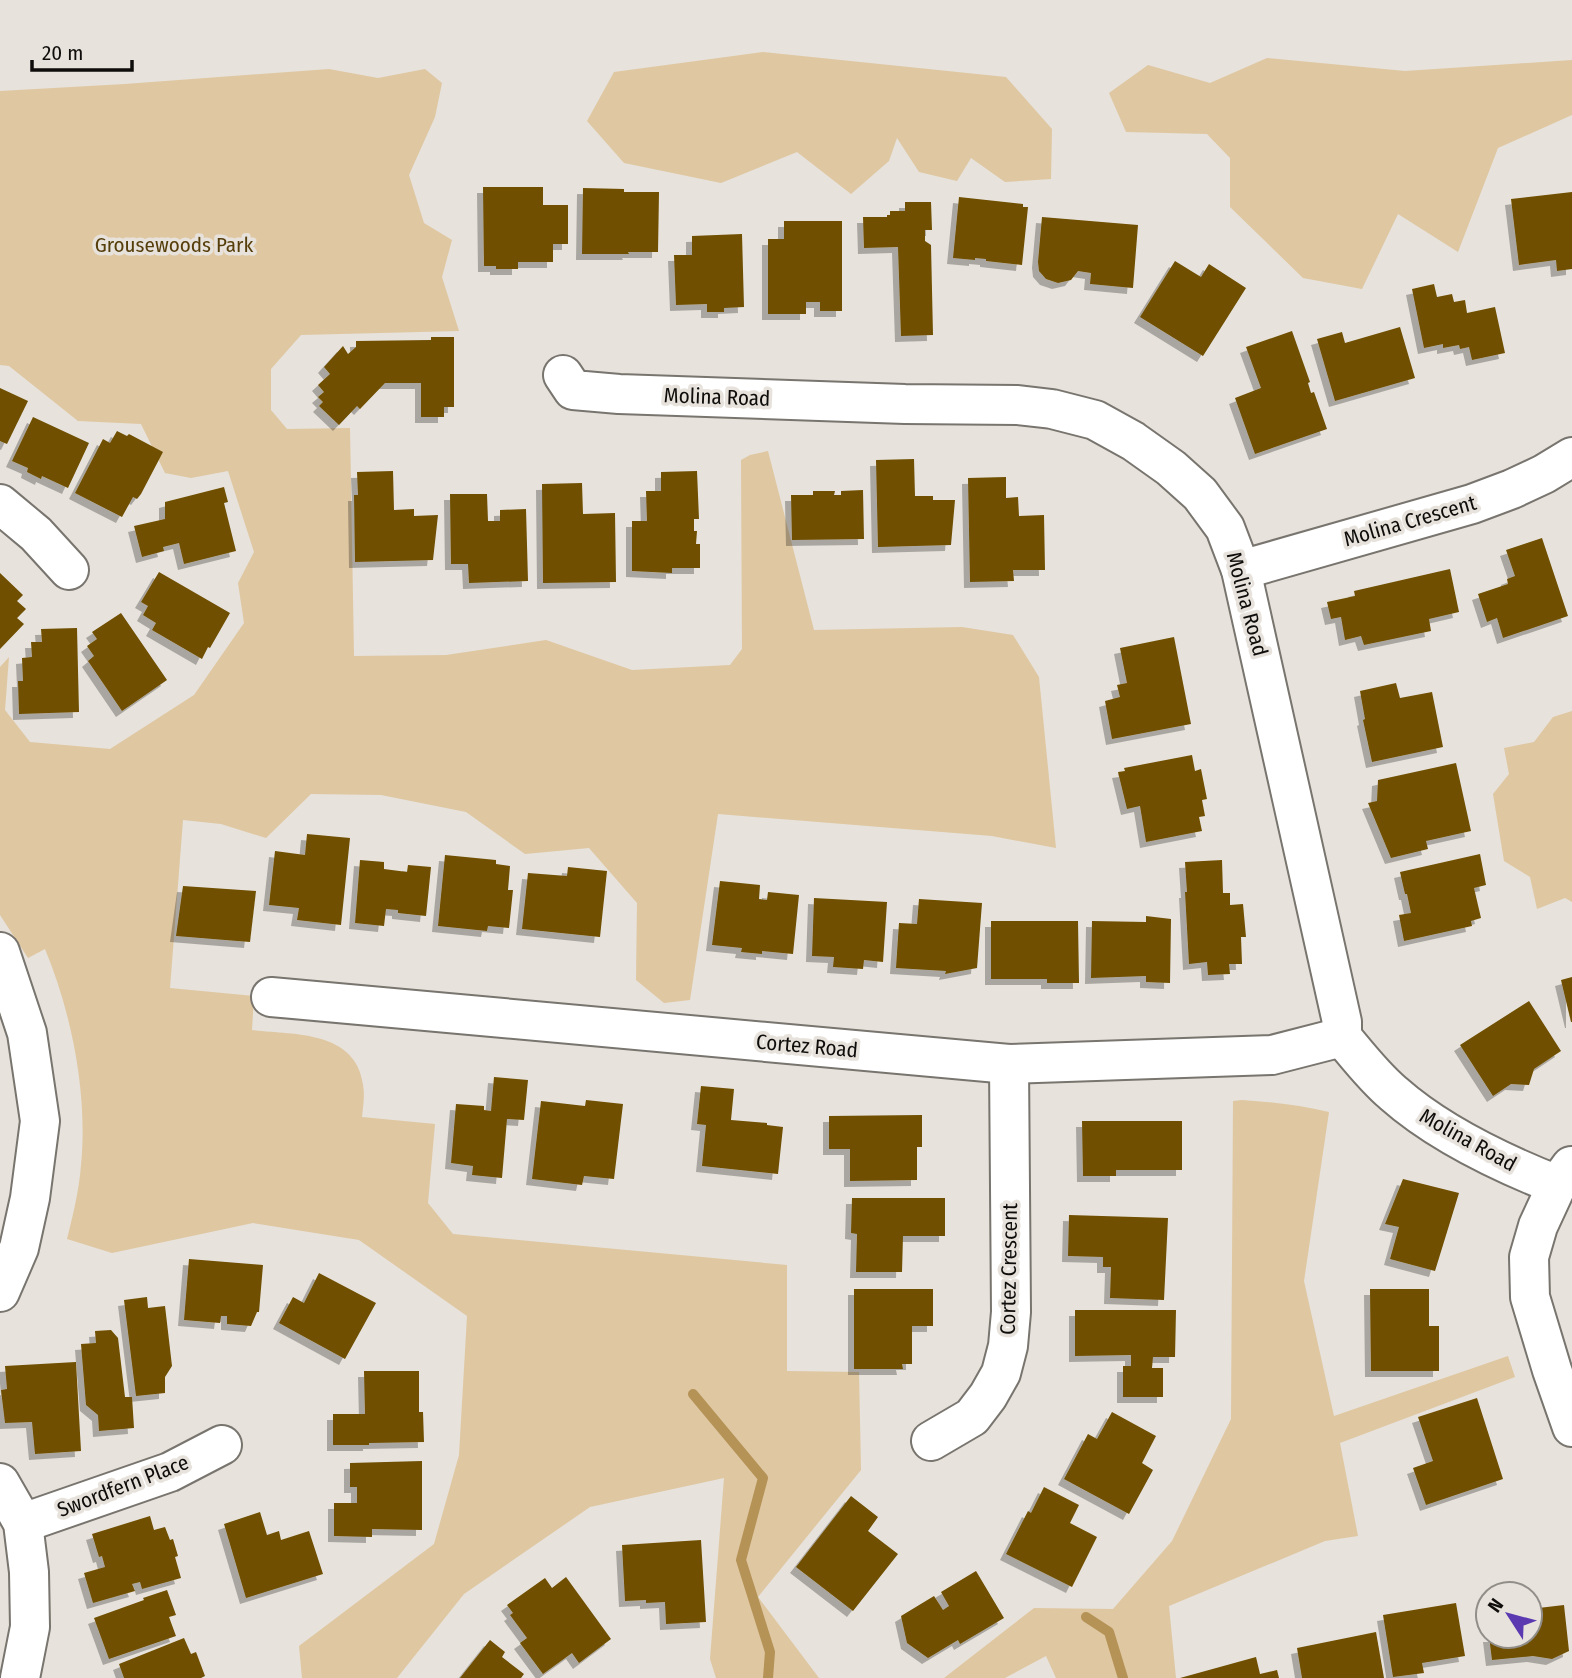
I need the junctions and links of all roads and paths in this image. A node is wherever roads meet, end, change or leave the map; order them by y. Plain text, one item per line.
1 (563, 375) dead end
2 (1572, 457) edge
3 (0, 504) edge
4 (69, 570) dead end
5 (1241, 570) junction
6 (0, 952) edge
7 (271, 997) dead end
8 (1342, 1037) junction
9 (1009, 1064) junction
10 (1564, 1175) edge
11 (15, 1196) edge
12 (0, 1292) edge
13 (1572, 1427) edge
14 (931, 1441) dead end
15 (222, 1446) dead end
16 (0, 1483) edge
17 (23, 1522) junction
18 (20, 1678) edge

1 - 5 street, Molina Road
2 - 5 street, Molina Crescent
3 - 4 street
5 - 8 street, Molina Road
6 - 11 street
7 - 9 street, Cortez Road
8 - 9 street, Cortez Road
8 - 10 street, Molina Road
9 - 14 street, Cortez Crescent
10 - 13 street
11 - 12 street
15 - 17 street, Swordfern Place
16 - 17 street
17 - 18 street

